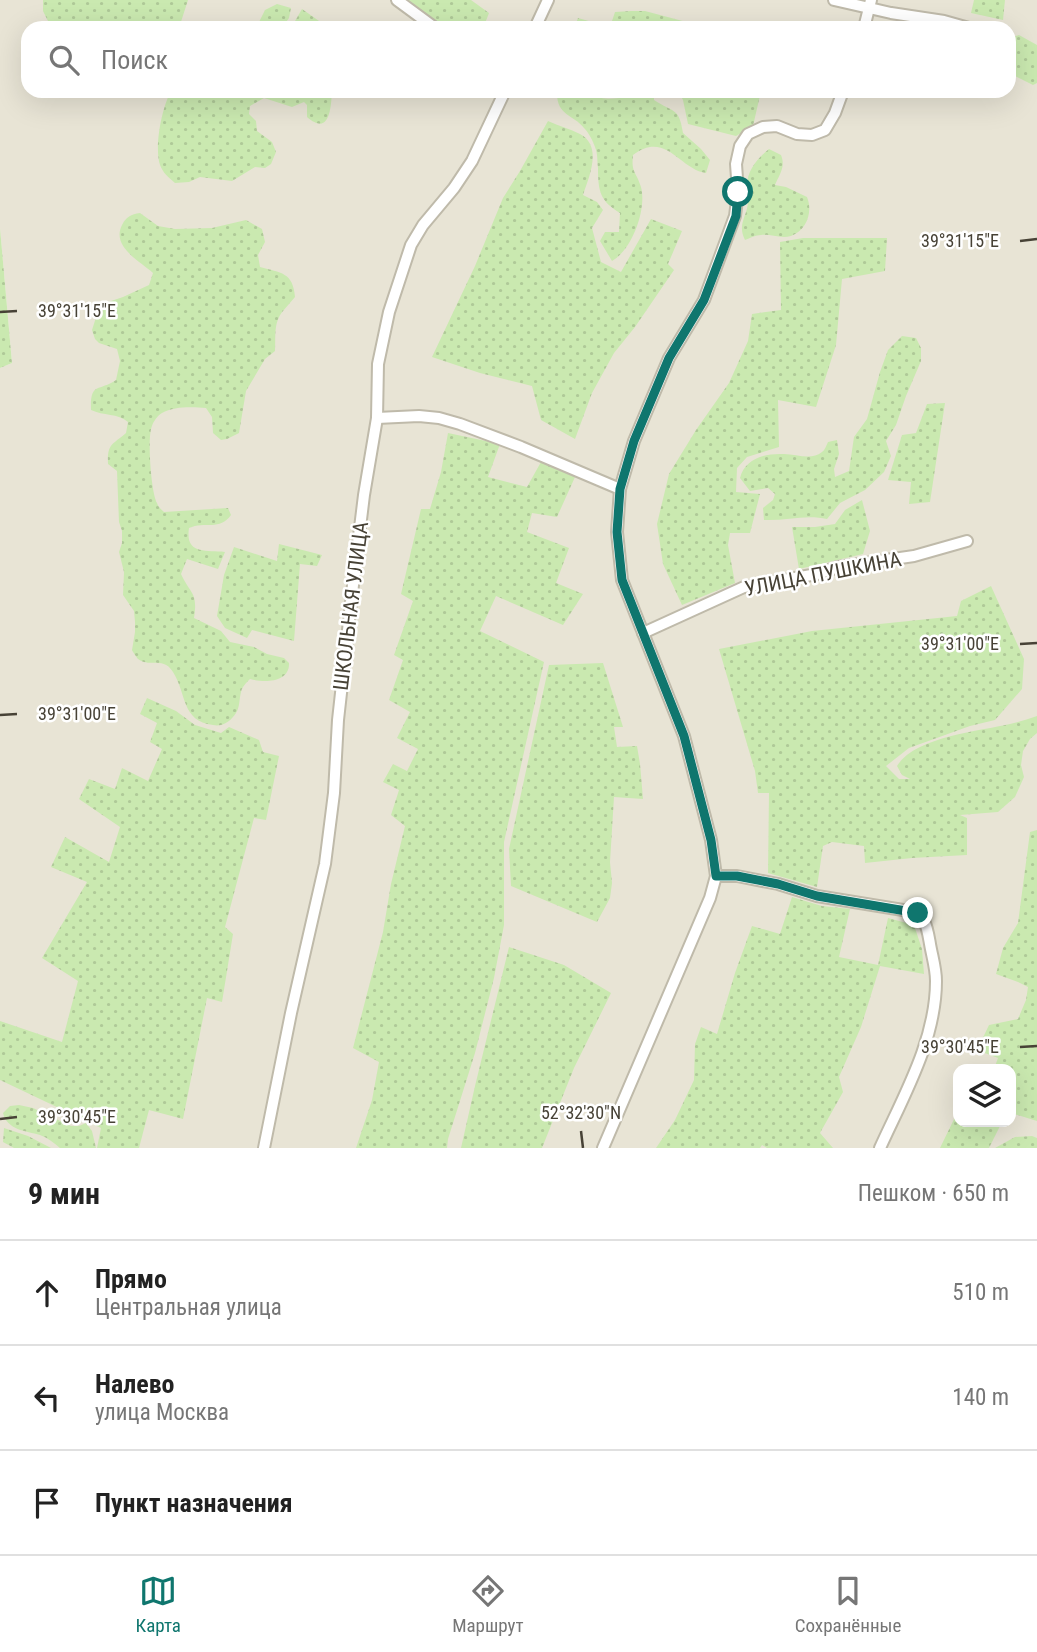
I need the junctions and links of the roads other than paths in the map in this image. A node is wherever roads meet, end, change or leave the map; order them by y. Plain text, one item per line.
1 (397, 0) edge
2 (548, 0) edge
3 (834, 0) edge
4 (869, 4) edge
5 (426, 21) edge
6 (538, 21) edge
7 (944, 21) edge
8 (502, 98) edge
9 (840, 98) edge
10 (377, 418) junction
11 (620, 489) junction
12 (967, 541) dead end
13 (643, 633) junction
14 (716, 876) junction
15 (606, 1147) edge
16 (264, 1148) edge
17 (880, 1148) edge

1 - 5 street
2 - 6 street
3 - 4 street
4 - 7 street
8 - 10 street, ШКОЛЬНАЯ УЛИЦА
9 - 11 street
10 - 11 street
10 - 16 street, ШКОЛЬНАЯ УЛИЦА
11 - 13 street
12 - 13 street, УЛИЦА ПУШКИНА
13 - 14 street
14 - 15 street
14 - 17 street

